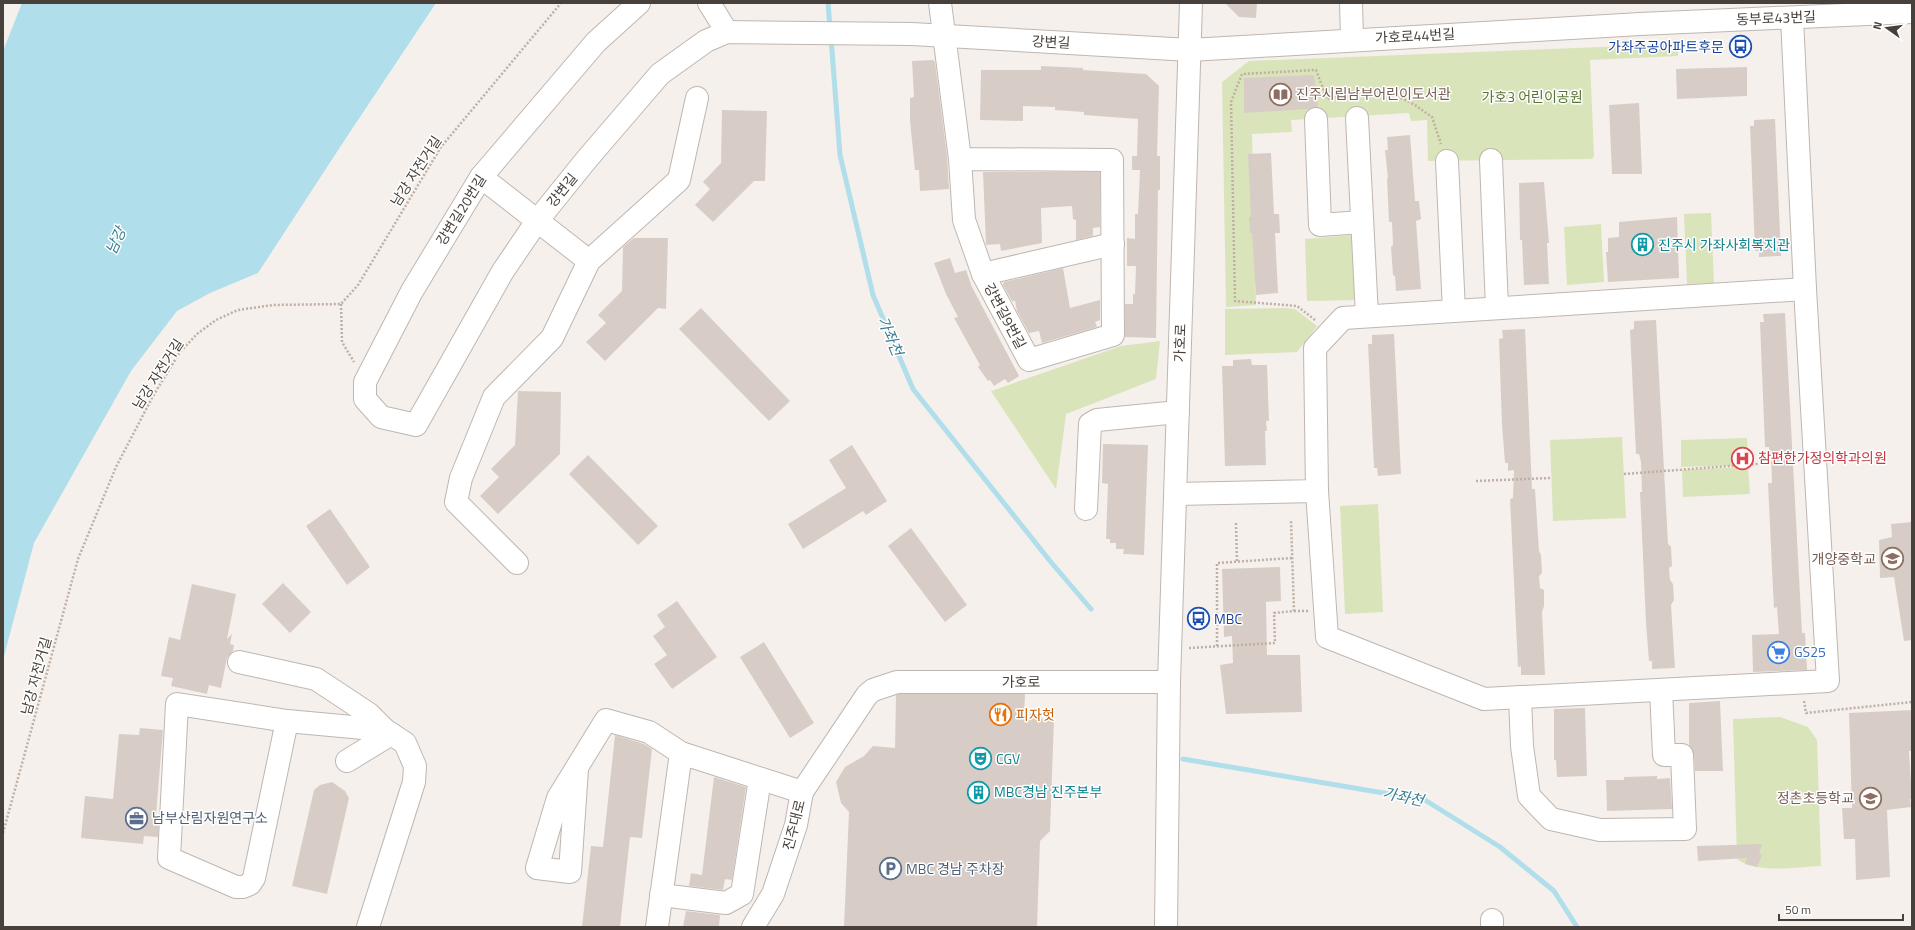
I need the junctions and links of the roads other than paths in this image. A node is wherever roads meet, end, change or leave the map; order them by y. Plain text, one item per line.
1 (639, 3) edge
2 (709, 3) edge
3 (940, 3) edge
4 (1191, 3) edge
5 (1351, 3) edge
6 (1912, 12) edge
7 (1792, 18) junction
8 (1640, 24) joint
9 (727, 32) junction
10 (944, 36) junction
11 (1352, 39) junction
12 (1190, 50) junction
13 (697, 98) dead end
14 (1357, 118) dead end
15 (1316, 119) dead end
16 (960, 158) junction
17 (1491, 160) dead end
18 (1447, 161) road end
19 (481, 177) junction
20 (537, 222) junction
21 (1362, 222) junction
22 (1113, 244) junction
23 (589, 261) junction
24 (983, 274) junction
25 (1805, 289) junction
26 (1497, 308) junction
27 (1454, 311) junction
28 (1367, 316) junction
29 (1178, 412) junction
30 (416, 425) joint
31 (1317, 491) junction
32 (1176, 494) junction
33 (1086, 509) dead end
34 (517, 563) dead end
35 (239, 662) dead end
36 (1170, 682) junction
37 (873, 690) joint
38 (1661, 690) junction
39 (1520, 697) junction
40 (287, 721) junction
41 (388, 732) junction
42 (681, 753) junction
43 (347, 761) dead end
44 (577, 769) dead end
45 (760, 779) junction
46 (802, 792) junction
47 (661, 895) junction
48 (368, 927) edge
49 (657, 927) edge
50 (753, 927) edge
51 (1166, 927) edge

1 - 19 street, 강변길20번길
2 - 9 street
3 - 10 street, 강변길9번길
4 - 12 street, 가호로
5 - 11 street
6 - 7 street, 동부로43번길
7 - 8 street, 동부로43번길
7 - 25 street
8 - 11 street, 가호로44번길
9 - 10 street, 강변길
9 - 20 street, 강변길
10 - 12 street, 강변길
10 - 16 street, 강변길9번길
11 - 12 street, 가호로44번길
12 - 29 street, 가호로
13 - 23 street
14 - 21 street
15 - 21 street
16 - 22 street, 강변길9번길
16 - 24 street, 강변길9번길
17 - 26 street
18 - 27 street
19 - 20 street
19 - 30 street, 강변길20번길
20 - 23 street
20 - 30 street, 강변길
21 - 28 street
22 - 24 street
22 - 24 street, 강변길9번길
23 - 34 street
25 - 26 street
25 - 38 street
26 - 27 street
27 - 28 street
28 - 31 street
29 - 32 street, 가호로
29 - 33 street
31 - 32 street
31 - 39 street
32 - 36 street, 가호로
35 - 41 street
36 - 37 street, 가호로
36 - 51 street, 가호로
37 - 46 street, 진주대로
38 - 39 street
38 - 39 street
40 - 40 street
40 - 41 street
41 - 43 street
41 - 48 street
42 - 44 street
42 - 45 street
42 - 47 street
45 - 46 street
45 - 47 street
46 - 50 street, 진주대로
47 - 49 street

